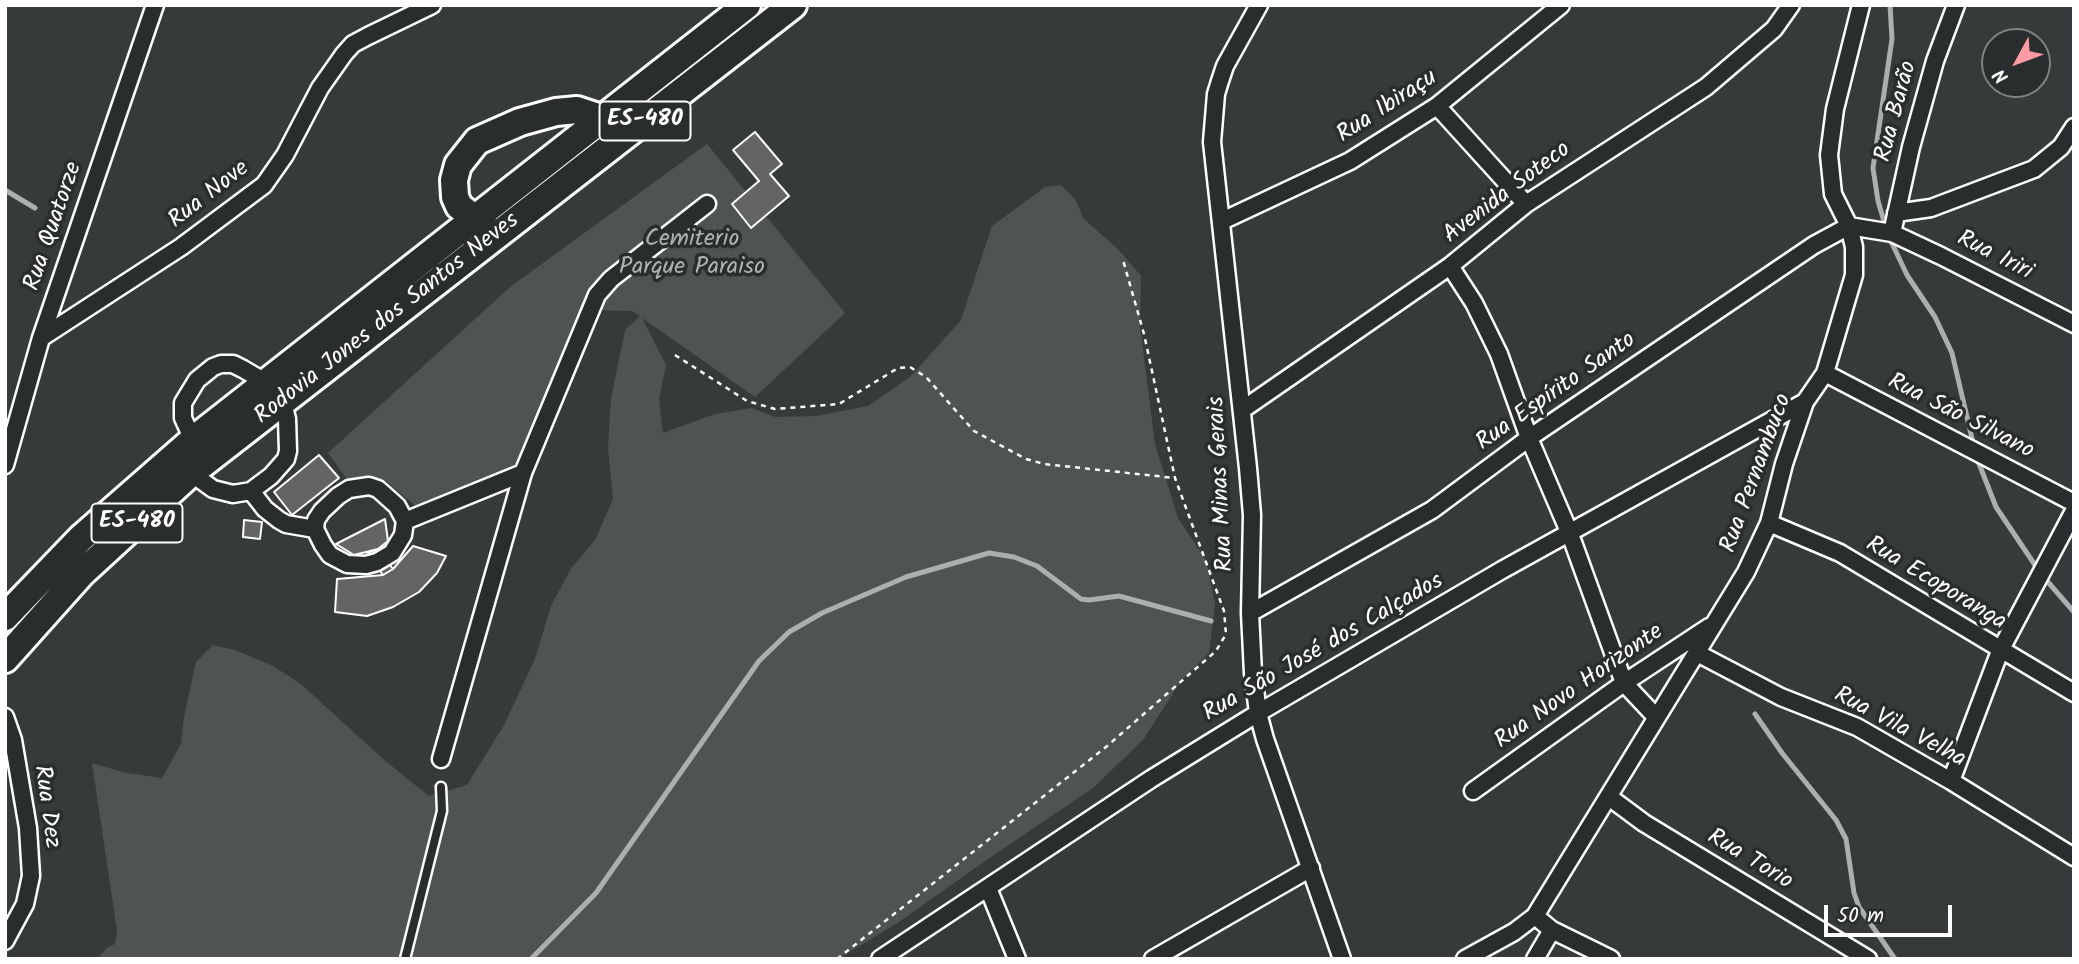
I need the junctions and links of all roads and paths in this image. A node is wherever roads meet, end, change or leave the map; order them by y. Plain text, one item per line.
1 (155, 5) edge
2 (432, 5) edge
3 (747, 5) edge
4 (793, 5) edge
5 (1259, 5) edge
6 (1561, 5) edge
7 (1791, 5) edge
8 (1861, 5) edge
9 (1956, 5) edge
10 (1437, 106) junction
11 (604, 119) junction
12 (2074, 127) edge
13 (707, 204) dead end
14 (1526, 204) junction
15 (1896, 213) junction
16 (473, 220) junction
17 (1223, 221) junction
18 (1849, 226) junction
19 (1892, 233) junction
20 (496, 236) junction
21 (1122, 260) dead end
22 (1450, 266) junction
23 (2074, 324) edge
24 (41, 338) junction
25 (675, 355) dead end
26 (1825, 373) junction
27 (265, 382) junction
28 (1805, 402) junction
29 (283, 403) junction
30 (1242, 410) junction
31 (1529, 438) junction
32 (192, 440) junction
33 (5, 465) edge
34 (191, 473) junction
35 (523, 473) junction
36 (1175, 478) junction
37 (251, 491) junction
38 (2074, 502) edge
39 (2074, 511) edge
40 (405, 521) junction
41 (1769, 523) junction
42 (315, 529) junction
43 (1570, 534) junction
44 (1250, 612) junction
45 (5, 617) edge
46 (1714, 624) junction
47 (2000, 651) junction
48 (1697, 653) junction
49 (5, 659) edge
50 (1624, 683) junction
51 (2074, 693) edge
52 (1258, 713) junction
53 (5, 717) edge
54 (1657, 717) junction
55 (441, 759) dead end
56 (1951, 781) junction
57 (441, 788) dead end
58 (1473, 791) dead end
59 (1609, 797) junction
60 (2074, 857) edge
61 (1311, 868) junction
62 (988, 888) junction
63 (1535, 916) junction
64 (1552, 930) junction
65 (5, 941) edge
66 (405, 959) edge
67 (837, 959) edge
68 (880, 959) edge
69 (1017, 959) edge
70 (1153, 959) edge
71 (1342, 959) edge
72 (1465, 959) edge
73 (1535, 959) edge
74 (1611, 959) edge
75 (1868, 959) edge

1 - 24 street, Rua Quatorze
2 - 24 street, Rua Nove
3 - 11 main road, Rodovia Jones dos Santos Neves / ES-480
4 - 20 main road, Rodovia Jones dos Santos Neves / ES-480
5 - 17 street, Rua Minas Gerais
6 - 10 street, Rua Ibiraçu
7 - 14 street, Avenida Soteco
8 - 18 street, Rua Pernambuco
9 - 15 street, Rua Barão
10 - 14 street
10 - 17 street, Rua Ibiraçu
11 - 16 main road, Rodovia Jones dos Santos Neves / ES-480
11 - 16 main road
12 - 15 street
13 - 35 street
14 - 22 street, Avenida Soteco
15 - 19 street, Rua Barão
16 - 20 main road
16 - 27 main road, Rodovia Jones dos Santos Neves / ES-480
17 - 30 street, Rua Minas Gerais
18 - 19 street
18 - 26 street, Rua Pernambuco
18 - 31 street, Rua Espírito Santo
19 - 23 street, Rua Iriri
20 - 29 main road, Rodovia Jones dos Santos Neves / ES-480
21 - 36 path
22 - 30 street, Avenida Soteco
22 - 31 street
24 - 33 street, Rua Quatorze
25 - 36 path
26 - 28 street, Rua Pernambuco
26 - 38 street, Rua São Silvano
27 - 29 street
27 - 32 main road, Rodovia Jones dos Santos Neves / ES-480
27 - 32 street
28 - 41 street, Rua Pernambuco
28 - 43 street, Rua São José dos Calçados
29 - 34 main road, Rodovia Jones dos Santos Neves / ES-480
29 - 37 street
30 - 44 street, Rua Minas Gerais
31 - 43 street
31 - 44 street, Rua Espírito Santo
32 - 45 main road, Rodovia Jones dos Santos Neves / ES-480
34 - 37 street
34 - 49 main road, Rodovia Jones dos Santos Neves / ES-480
35 - 40 street
35 - 55 street
36 - 67 path
37 - 42 street
39 - 47 street
40 - 42 street
40 - 42 street
41 - 46 street, Rua Pernambuco
41 - 47 street, Rua Ecoporanga
43 - 50 street
43 - 52 street, Rua São José dos Calçados
44 - 52 street, Rua Minas Gerais
46 - 48 street, Rua Pernambuco
46 - 50 street, Rua Novo Horizonte
47 - 51 street, Rua Ecoporanga
47 - 56 street
48 - 54 street, Rua Pernambuco
48 - 56 street, Rua Vila Velha
50 - 54 street
50 - 58 street, Rua Novo Horizonte
52 - 61 street, Rua Minas Gerais
52 - 62 street, Rua São José dos Calçados
53 - 65 street, Rua Dez
54 - 59 street, Rua Pernambuco
56 - 60 street, Rua Vila Velha
57 - 66 lane
59 - 63 street, Rua Pernambuco
59 - 75 street, Rua Torio
61 - 70 street
61 - 71 street, Rua Minas Gerais
62 - 68 street, Rua São José dos Calçados
62 - 69 street
63 - 64 street
63 - 72 street
64 - 73 street
64 - 74 street

